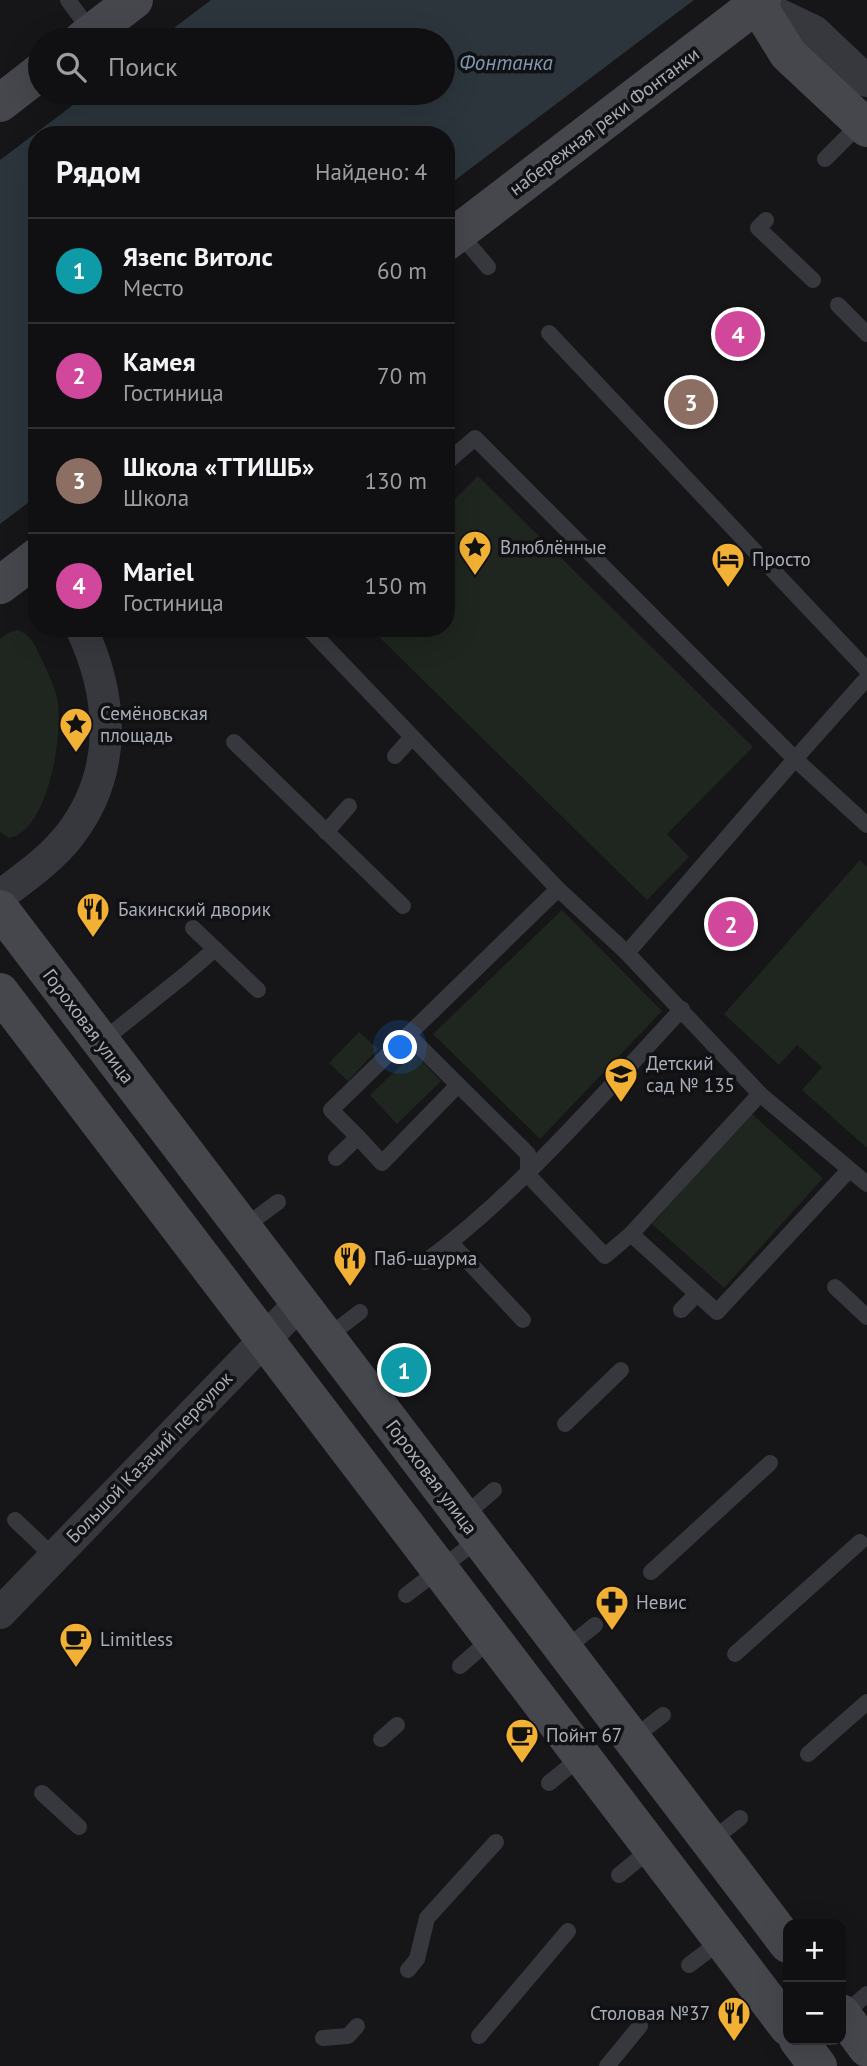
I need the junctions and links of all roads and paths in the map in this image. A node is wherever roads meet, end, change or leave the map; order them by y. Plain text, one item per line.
1 (68, 0) edge
2 (134, 0) edge
3 (760, 2) edge
4 (83, 28) edge
5 (97, 28) edge
6 (28, 81) edge
7 (867, 81) edge
8 (0, 103) edge
9 (865, 122) edge
10 (825, 159) dead end
11 (766, 220) dead end
12 (455, 235) edge
13 (455, 239) edge
14 (488, 267) dead end
15 (813, 280) dead end
16 (838, 305) dead end
17 (549, 333) dead end
18 (867, 334) edge
19 (455, 455) edge
20 (28, 564) edge
21 (0, 585) edge
22 (85, 637) edge
23 (318, 637) edge
24 (867, 670) edge
25 (867, 678) edge
26 (412, 737) junction
27 (234, 742) dead end
28 (396, 756) dead end
29 (795, 759) junction
30 (349, 806) dead end
31 (867, 825) edge
32 (326, 832) junction
33 (558, 889) junction
34 (0, 896) edge
35 (403, 906) dead end
36 (0, 909) edge
37 (193, 928) dead end
38 (215, 949) junction
39 (627, 953) junction
40 (258, 990) dead end
41 (0, 992) edge
42 (682, 1009) junction
43 (408, 1035) junction
44 (101, 1042) junction
45 (458, 1085) junction
46 (760, 1094) junction
47 (358, 1138) junction
48 (336, 1158) dead end
49 (849, 1170) junction
50 (528, 1175) junction
51 (867, 1184) edge
52 (278, 1202) dead end
53 (243, 1229) junction
54 (631, 1234) junction
55 (451, 1243) junction
56 (425, 1262) dead end
57 (835, 1287) dead end
58 (697, 1294) junction
59 (300, 1303) junction
60 (681, 1311) dead end
61 (360, 1312) dead end
62 (867, 1317) edge
63 (523, 1320) dead end
64 (263, 1338) junction
65 (326, 1338) junction
66 (621, 1370) dead end
67 (565, 1424) dead end
68 (770, 1462) dead end
69 (494, 1490) dead end
70 (15, 1520) dead end
71 (471, 1528) junction
72 (860, 1542) dead end
73 (54, 1557) junction
74 (439, 1569) junction
75 (651, 1573) dead end
76 (406, 1595) dead end
77 (0, 1613) edge
78 (595, 1625) dead end
79 (492, 1638) junction
80 (564, 1650) junction
81 (735, 1654) dead end
82 (460, 1666) dead end
83 (867, 1703) edge
84 (663, 1715) dead end
85 (397, 1725) dead end
86 (632, 1739) junction
87 (381, 1740) dead end
88 (808, 1754) dead end
89 (582, 1756) junction
90 (549, 1783) dead end
91 (42, 1793) dead end
92 (740, 1818) dead end
93 (79, 1827) dead end
94 (496, 1842) dead end
95 (710, 1842) junction
96 (652, 1848) junction
97 (619, 1875) dead end
98 (568, 1931) dead end
99 (783, 1937) edge
100 (722, 1940) junction
101 (689, 1965) dead end
102 (408, 1970) dead end
103 (850, 2007) edge
104 (357, 2026) dead end
105 (640, 2026) dead end
106 (479, 2036) dead end
107 (323, 2038) dead end
108 (867, 2048) edge
109 (802, 2049) edge
110 (607, 2066) edge

1 - 4 lane
2 - 5 main road
3 - 7 street
3 - 9 main road
3 - 12 main road, набережная реки Фонтанки
6 - 8 main road
9 - 10 lane
11 - 15 lane
13 - 14 lane
16 - 18 lane
17 - 24 lane
19 - 29 lane
20 - 21 main road
22 - 34 street
23 - 26 lane
25 - 29 lane
26 - 28 lane
26 - 33 lane
27 - 32 lane
29 - 31 lane
29 - 39 lane
30 - 32 lane
32 - 35 lane
33 - 39 lane
33 - 43 lane
36 - 44 main road, Гороховая улица
37 - 38 lane
38 - 40 lane
38 - 44 lane
39 - 42 lane
41 - 64 main road
42 - 46 lane
42 - 50 lane
43 - 45 lane
43 - 47 lane
44 - 53 main road, Гороховая улица
45 - 47 lane
45 - 50 lane
46 - 49 lane
46 - 54 lane
47 - 48 lane
49 - 51 lane
49 - 58 lane
50 - 54 lane
50 - 55 lane
52 - 53 lane
53 - 59 main road, Гороховая улица
54 - 58 lane
55 - 56 lane
55 - 63 lane
57 - 62 lane
58 - 60 lane
59 - 64 street, Большой Казачий переулок
59 - 65 main road, Гороховая улица
61 - 65 lane
64 - 73 street, Большой Казачий переулок
64 - 74 main road
65 - 71 main road, Гороховая улица
66 - 67 lane
68 - 75 lane
69 - 71 lane
70 - 73 lane
71 - 74 lane
71 - 80 main road, Гороховая улица
72 - 81 lane
73 - 77 street, Большой Казачий переулок
74 - 76 lane
74 - 79 main road
78 - 80 lane
79 - 82 lane
79 - 89 main road
80 - 86 main road, Гороховая улица
83 - 88 lane
84 - 86 lane
85 - 87 lane
86 - 95 main road, Гороховая улица
89 - 90 lane
89 - 96 main road
91 - 93 lane
92 - 95 lane
94 - 102 lane
95 - 99 main road, Гороховая улица
96 - 97 lane
96 - 100 main road
98 - 106 lane
100 - 101 lane
100 - 109 main road
103 - 108 main road
104 - 107 lane
105 - 110 lane

